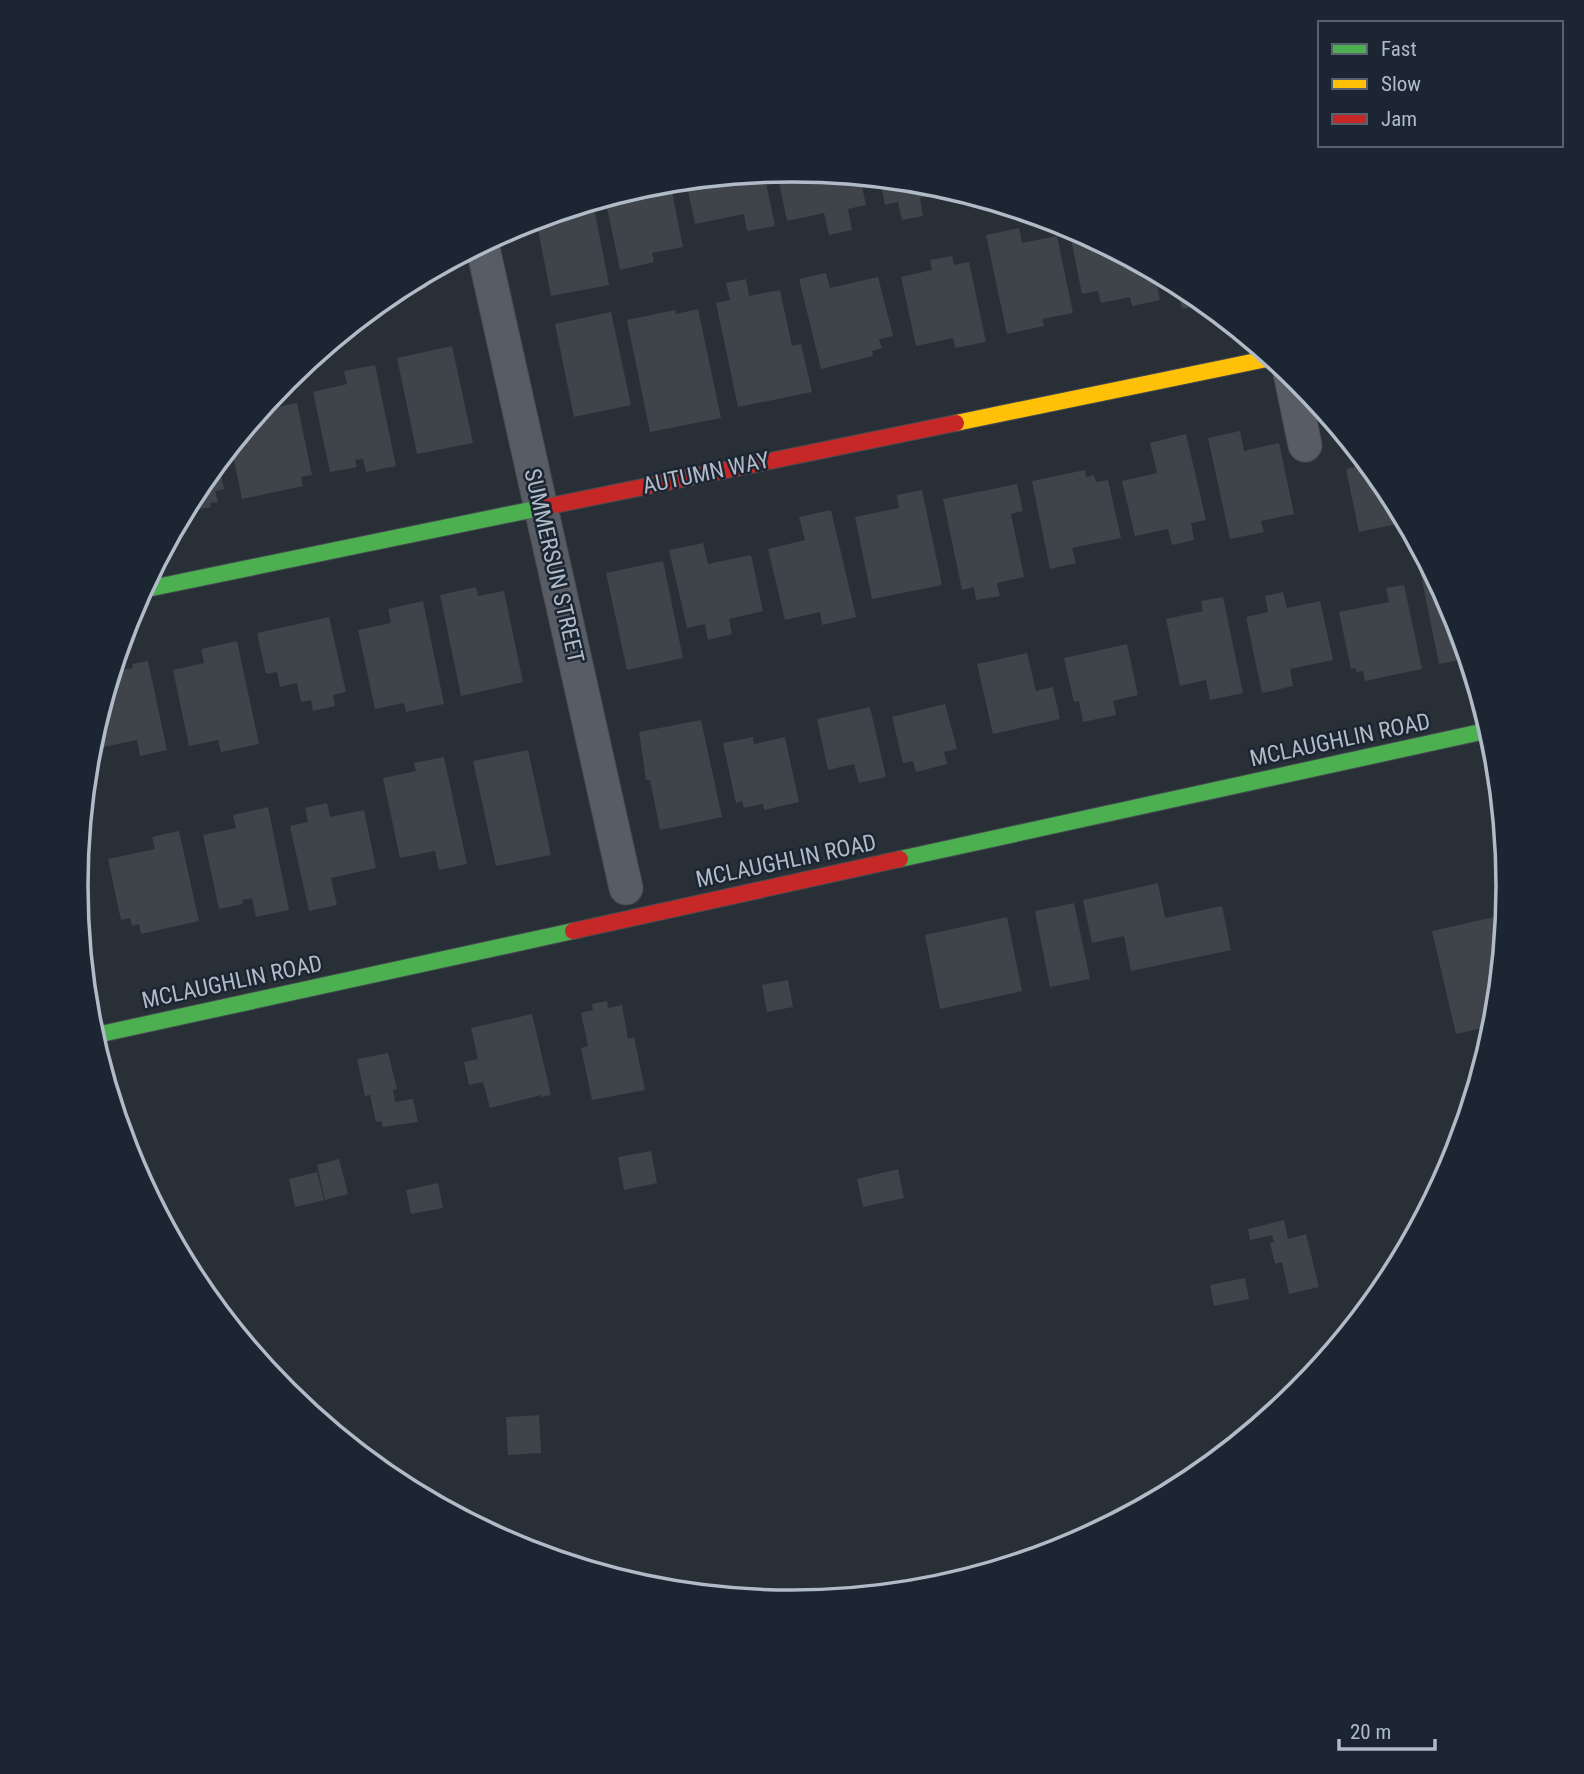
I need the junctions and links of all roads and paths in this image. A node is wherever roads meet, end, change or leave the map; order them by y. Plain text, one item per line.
1 (484, 253) edge
2 (1260, 360) edge
3 (1294, 393) edge
4 (1305, 444) dead end
5 (541, 507) junction
6 (154, 587) edge
7 (1479, 732) edge
8 (626, 888) dead end
9 (103, 1034) edge

1 - 5 street, SUMMERSUN STREET
2 - 5 street, AUTUMN WAY
3 - 4 street
5 - 6 street, AUTUMN WAY
5 - 8 street, SUMMERSUN STREET
7 - 9 street, MCLAUGHLIN ROAD

